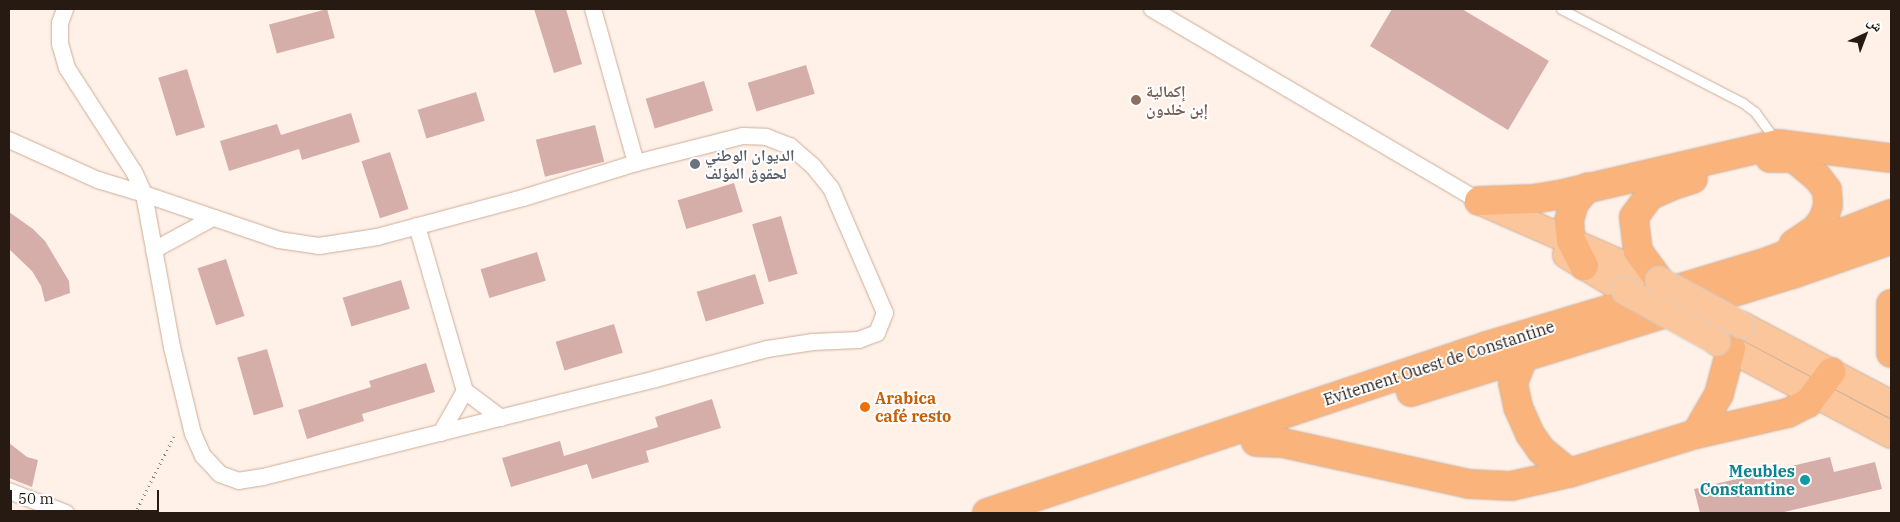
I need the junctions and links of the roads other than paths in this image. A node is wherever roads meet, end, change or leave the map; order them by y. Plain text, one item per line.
1 (65, 9) edge
2 (593, 9) edge
3 (1152, 9) edge
4 (1562, 9) edge
5 (9, 140) edge
6 (1778, 144) junction
7 (1891, 158) edge
8 (636, 163) junction
9 (1588, 187) junction
10 (144, 194) junction
11 (1480, 201) junction
12 (1891, 214) edge
13 (213, 218) junction
14 (417, 226) junction
15 (1571, 240) junction
16 (1891, 240) edge
17 (154, 250) junction
18 (1767, 262) junction
19 (1584, 266) junction
20 (1659, 280) junction
21 (1891, 304) edge
22 (1730, 339) junction
23 (1891, 353) edge
24 (1524, 355) junction
25 (1830, 372) junction
26 (465, 391) junction
27 (1815, 396) junction
28 (1891, 404) edge
29 (501, 418) junction
30 (440, 433) junction
31 (1696, 434) junction
32 (1891, 435) edge
33 (1256, 442) junction
34 (1569, 472) junction
35 (9, 491) edge
36 (66, 513) edge
37 (987, 513) edge
38 (1036, 513) edge

1 - 10 street
2 - 8 street
3 - 11 street
4 - 6 lane
5 - 10 street
6 - 7 highway
6 - 9 highway
8 - 14 street
8 - 29 street
9 - 11 highway
9 - 15 highway
10 - 13 street
10 - 17 street
11 - 15 main road
11 - 19 main road
12 - 18 highway, Evitement Ouest de Constantine
13 - 14 street
13 - 17 street
14 - 26 street
15 - 19 highway
15 - 20 main road
16 - 24 highway, Evitement Ouest de Constantine
17 - 30 street
18 - 20 highway
18 - 37 highway, Evitement Ouest de Constantine
19 - 22 main road, bridge
20 - 22 main road, bridge
21 - 23 highway
22 - 25 main road
22 - 27 main road
22 - 31 highway
24 - 33 highway, Evitement Ouest de Constantine
24 - 34 highway
25 - 27 highway
25 - 28 main road
26 - 29 street
26 - 30 street
27 - 31 highway
27 - 32 main road
29 - 30 street
31 - 34 highway
33 - 34 highway
33 - 38 highway, Evitement Ouest de Constantine
35 - 36 street

